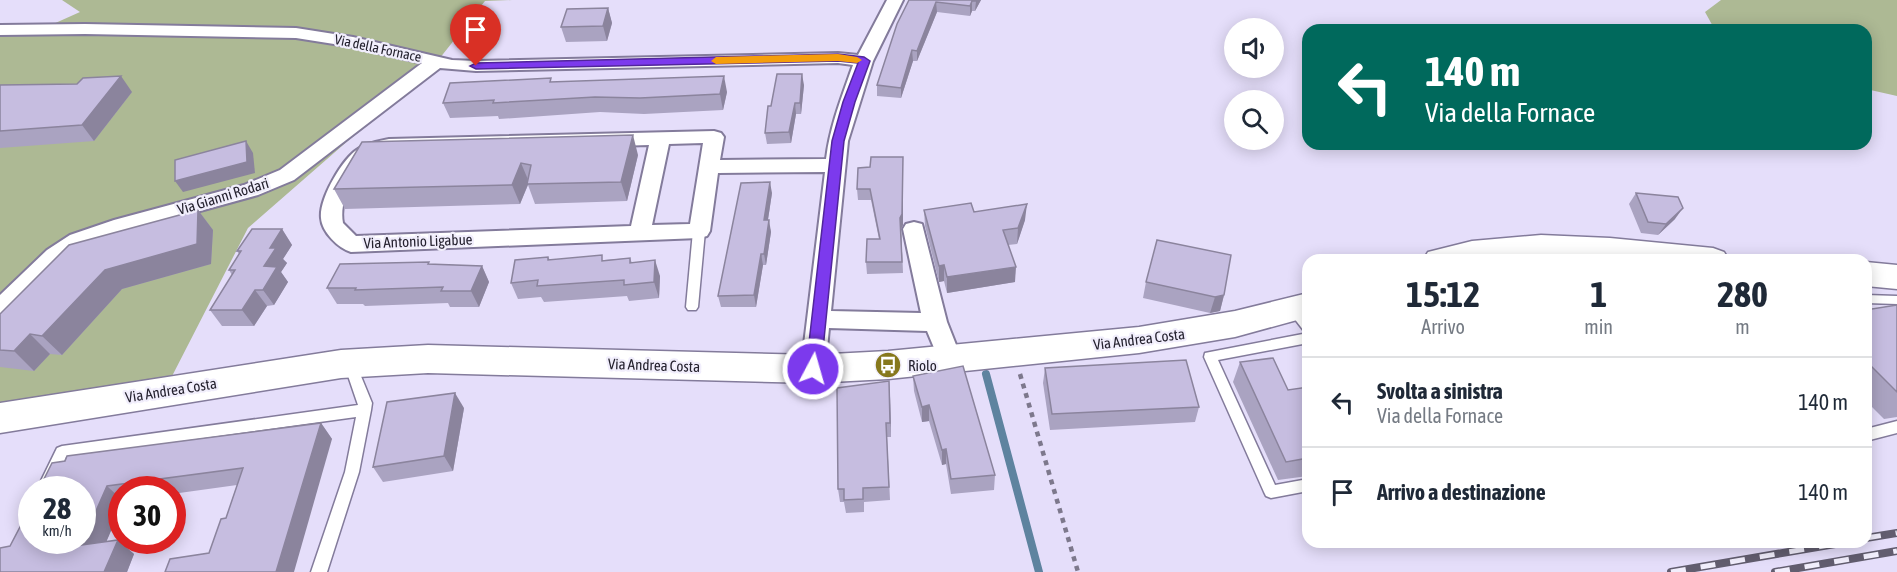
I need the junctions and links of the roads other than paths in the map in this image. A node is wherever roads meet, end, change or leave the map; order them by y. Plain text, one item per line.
1 (895, 0) edge
2 (0, 30) edge
3 (437, 61) junction
4 (864, 61) junction
5 (660, 140) junction
6 (835, 165) junction
7 (709, 167) junction
8 (914, 229) dead end
9 (699, 231) junction
10 (640, 233) junction
11 (1464, 254) edge
12 (1608, 254) edge
13 (1872, 275) edge
14 (1897, 277) edge
15 (1872, 299) edge
16 (1897, 300) edge
17 (692, 307) dead end
18 (0, 309) edge
19 (818, 320) junction
20 (1302, 320) edge
21 (1302, 321) edge
22 (935, 322) junction
23 (950, 360) junction
24 (350, 363) junction
25 (813, 369) junction
26 (364, 410) junction
27 (0, 418) edge
28 (1897, 427) edge
29 (1872, 433) edge
30 (51, 476) edge
31 (1302, 486) edge
32 (319, 572) edge

1 - 4 street
2 - 3 street, Via della Fornace
3 - 4 street, Via della Fornace
3 - 18 street, Via Gianni Rodari
4 - 6 street
5 - 7 street, Via Antonio Ligabue
5 - 10 street
5 - 10 street, Via Antonio Ligabue
6 - 7 street
6 - 19 street
7 - 9 street, Via Antonio Ligabue
8 - 22 street
9 - 10 street, Via Antonio Ligabue
9 - 17 lane
11 - 12 main road
13 - 14 main road
15 - 16 lane
19 - 22 street
19 - 25 street
20 - 23 main road, Via Andrea Costa
21 - 31 lane
22 - 23 street
23 - 25 main road, Via Andrea Costa
24 - 25 main road, Via Andrea Costa
24 - 26 lane
24 - 27 main road, Via Andrea Costa
26 - 30 lane
26 - 32 lane
28 - 29 lane

